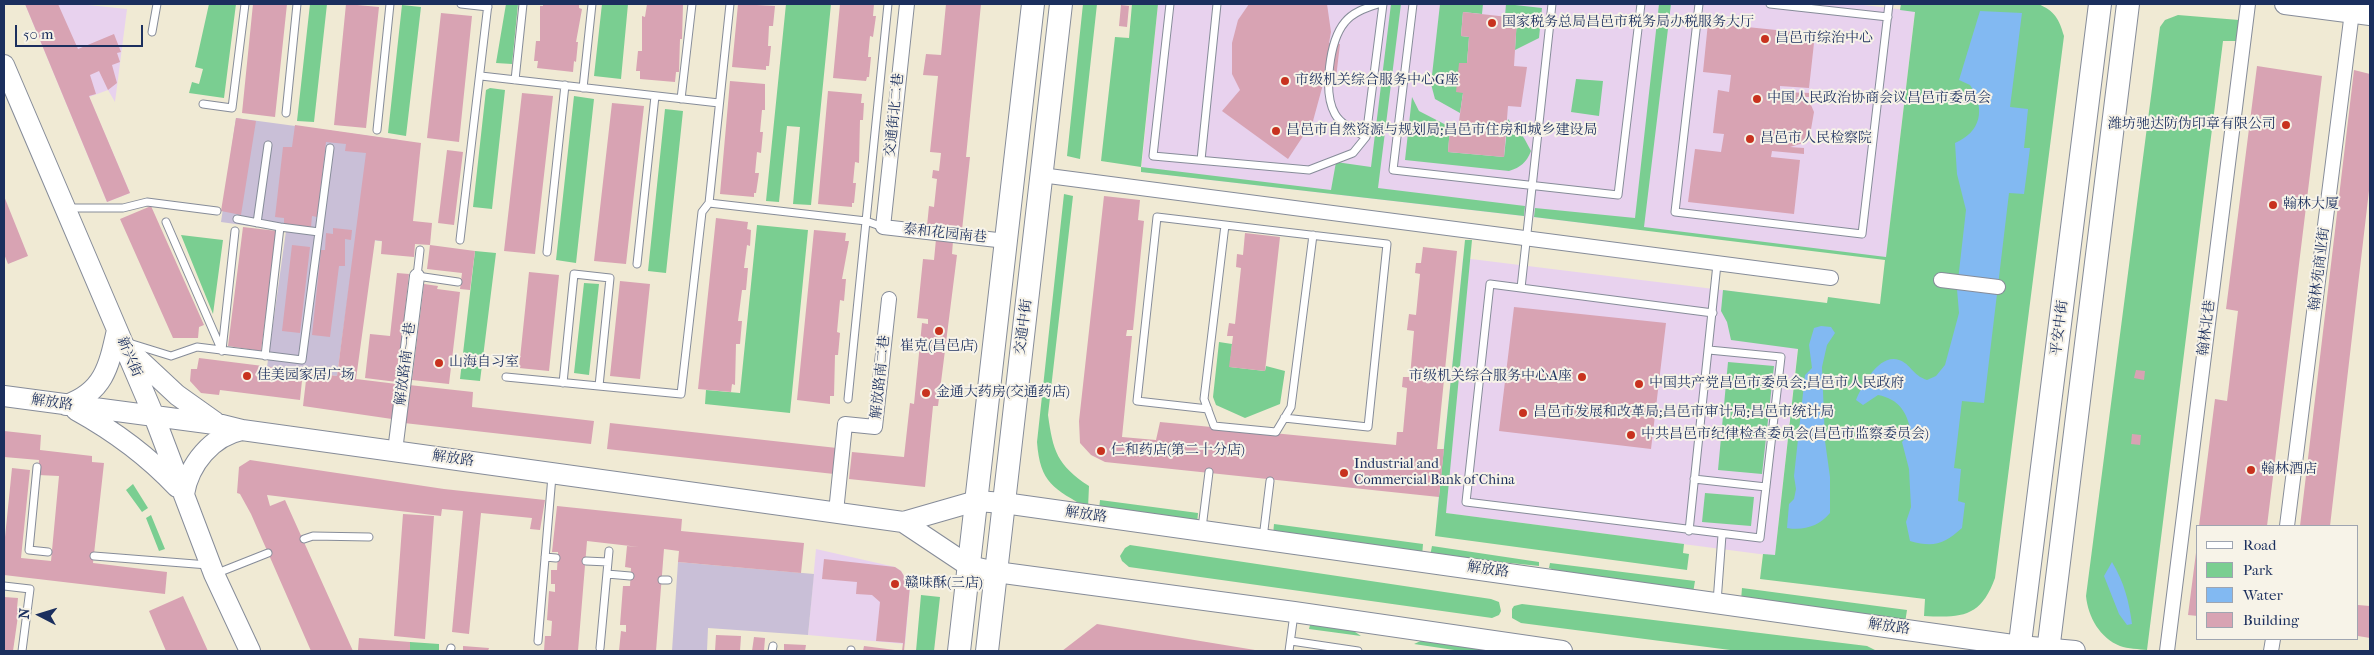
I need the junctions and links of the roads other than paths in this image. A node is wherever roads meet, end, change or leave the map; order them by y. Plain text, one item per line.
1 (157, 4) edge
2 (245, 4) edge
3 (297, 4) edge
4 (390, 4) edge
5 (461, 4) edge
6 (524, 4) edge
7 (592, 4) edge
8 (692, 4) edge
9 (730, 4) edge
10 (888, 4) edge
11 (907, 4) edge
12 (1033, 4) edge
13 (1061, 4) edge
14 (1170, 4) edge
15 (1217, 4) edge
16 (1378, 4) edge
17 (1383, 4) edge
18 (1413, 4) edge
19 (1552, 4) edge
20 (1641, 4) edge
21 (1699, 4) edge
22 (1770, 4) edge
23 (1889, 4) edge
24 (2100, 4) edge
25 (2128, 4) edge
26 (2248, 4) edge
27 (2285, 4) edge
28 (488, 5) edge
29 (2361, 13) edge
30 (1888, 17) junction
31 (152, 32) dead end
32 (4, 65) edge
33 (481, 76) junction
34 (515, 80) junction
35 (565, 86) junction
36 (583, 88) junction
37 (655, 96) junction
38 (682, 99) junction
39 (719, 103) junction
40 (203, 104) dead end
41 (286, 113) dead end
42 (377, 130) dead end
43 (1366, 137) junction
44 (268, 145) dead end
45 (330, 148) dead end
46 (1201, 160) junction
47 (1041, 175) junction
48 (1532, 186) junction
49 (709, 203) junction
50 (65, 208) junction
51 (217, 211) dead end
52 (237, 220) dead end
53 (866, 221) junction
54 (166, 222) dead end
55 (257, 223) junction
56 (1225, 225) junction
57 (280, 227) junction
58 (883, 227) junction
59 (235, 231) dead end
60 (320, 232) junction
61 (1313, 235) junction
62 (460, 240) dead end
63 (1526, 240) junction
64 (1006, 241) junction
65 (420, 250) dead end
66 (547, 252) dead end
67 (637, 264) dead end
68 (1717, 264) junction
69 (417, 276) junction
70 (1832, 278) dead end
71 (1941, 280) dead end
72 (458, 282) dead end
73 (1998, 287) dead end
74 (1521, 288) junction
75 (889, 299) dead end
76 (1713, 313) junction
77 (120, 335) junction
78 (222, 350) junction
79 (1709, 350) junction
80 (265, 356) junction
81 (506, 377) dead end
82 (563, 383) junction
83 (599, 386) junction
84 (4, 396) edge
85 (848, 399) dead end
86 (66, 405) junction
87 (1208, 409) junction
88 (154, 416) junction
89 (1284, 418) junction
90 (222, 425) junction
91 (242, 430) junction
92 (395, 451) junction
93 (37, 466) dead end
94 (1208, 472) dead end
95 (552, 473) junction
96 (1694, 479) junction
97 (1270, 481) dead end
98 (1766, 487) junction
99 (184, 494) junction
100 (976, 500) junction
101 (1004, 503) junction
102 (836, 512) junction
103 (903, 522) junction
104 (2287, 525) edge
105 (1202, 530) junction
106 (1689, 530) junction
107 (1722, 535) junction
108 (369, 537) dead end
109 (304, 539) dead end
110 (1263, 539) junction
111 (609, 550) dead end
112 (48, 552) dead end
113 (268, 553) dead end
114 (94, 556) dead end
115 (545, 557) junction
116 (556, 558) dead end
117 (586, 560) dead end
118 (608, 562) junction
119 (969, 566) junction
120 (212, 570) junction
121 (996, 572) junction
122 (607, 574) junction
123 (630, 576) dead end
124 (4, 586) edge
125 (1716, 602) junction
126 (1294, 612) junction
127 (538, 641) dead end
128 (1290, 641) junction
129 (600, 648) dead end
130 (2020, 648) edge
131 (2048, 650) edge
132 (22, 651) edge
133 (250, 651) edge
134 (959, 651) edge
135 (987, 651) edge
136 (1289, 651) edge
137 (1358, 651) edge
138 (1562, 651) edge
139 (2075, 651) edge
140 (2167, 651) edge

1 - 31 lane
2 - 40 lane
3 - 41 lane
4 - 42 lane
5 - 28 lane
6 - 34 lane
7 - 36 lane
8 - 38 lane
9 - 39 lane
10 - 53 lane
11 - 58 street, 交通街北二巷
12 - 64 main road, 交通中街
13 - 47 main road, 交通中街
14 - 46 lane
15 - 46 lane
16 - 43 lane
17 - 43 lane
18 - 48 lane
19 - 48 lane
20 - 48 lane
21 - 30 lane
22 - 30 lane
23 - 30 lane
24 - 130 main road, 平安中街
25 - 131 main road, 平安中街
26 - 140 street, 翰林北巷
27 - 29 street
28 - 33 lane
29 - 104 street, 翰林苑商业街
32 - 50 street, 新兴街
33 - 34 lane
33 - 62 lane
34 - 35 lane
35 - 36 lane
35 - 66 lane
36 - 37 lane
37 - 38 lane
37 - 67 lane
38 - 39 lane
39 - 49 lane
43 - 46 lane
44 - 55 lane
45 - 60 lane
47 - 63 street
47 - 101 main road, 交通中街
48 - 63 lane
49 - 53 lane
49 - 83 lane
50 - 51 lane
50 - 77 street, 新兴街
52 - 55 lane
53 - 58 lane
53 - 85 lane
54 - 78 lane
55 - 57 lane
56 - 61 lane
56 - 87 lane
56 - 87 lane
57 - 60 lane
57 - 80 lane
58 - 64 street, 泰和花园南巷
59 - 78 lane
60 - 80 lane
61 - 89 lane
61 - 89 lane
63 - 68 street
63 - 74 lane
64 - 100 main road, 交通中街
65 - 69 lane
68 - 70 street
68 - 76 lane
69 - 72 lane
69 - 92 street, 解放路南一巷
71 - 73 street
74 - 76 lane
74 - 106 lane
75 - 102 street, 解放路南二巷
76 - 79 lane
77 - 78 lane
77 - 86 street
77 - 88 street, 新兴街
77 - 90 street
78 - 80 lane
79 - 96 lane
79 - 98 lane
81 - 82 lane
82 - 83 lane
82 - 83 lane
84 - 86 street, 解放路
86 - 88 street, 解放路
86 - 99 street
87 - 89 lane
88 - 90 street, 解放路
88 - 99 street, 新兴街
90 - 91 street, 解放路
91 - 92 street, 解放路
91 - 99 street
92 - 95 street, 解放路
93 - 112 lane
94 - 105 lane
95 - 102 street, 解放路
95 - 115 lane
96 - 98 lane
96 - 106 lane
97 - 110 lane
98 - 107 lane
99 - 120 street, 新兴街
100 - 101 street, 解放路
100 - 103 street, 解放路
100 - 119 main road, 交通中街
101 - 105 street, 解放路
101 - 121 main road, 交通中街
102 - 103 street, 解放路
103 - 119 street, 解放路
105 - 110 street, 解放路
106 - 107 lane
107 - 125 lane
108 - 109 lane
110 - 125 street, 解放路
111 - 118 lane
113 - 120 lane
114 - 120 lane
115 - 116 lane
115 - 127 lane
117 - 118 lane
118 - 122 lane
119 - 121 street, 解放路
119 - 134 main road, 交通中街
120 - 133 street, 新兴街
121 - 126 street, 解放路
121 - 135 main road, 交通中街
122 - 123 lane
122 - 129 lane
124 - 132 lane
125 - 130 street, 解放路
126 - 128 lane
126 - 138 street, 解放路
128 - 136 lane
128 - 137 lane
130 - 131 street, 解放路
131 - 139 street, 解放路

